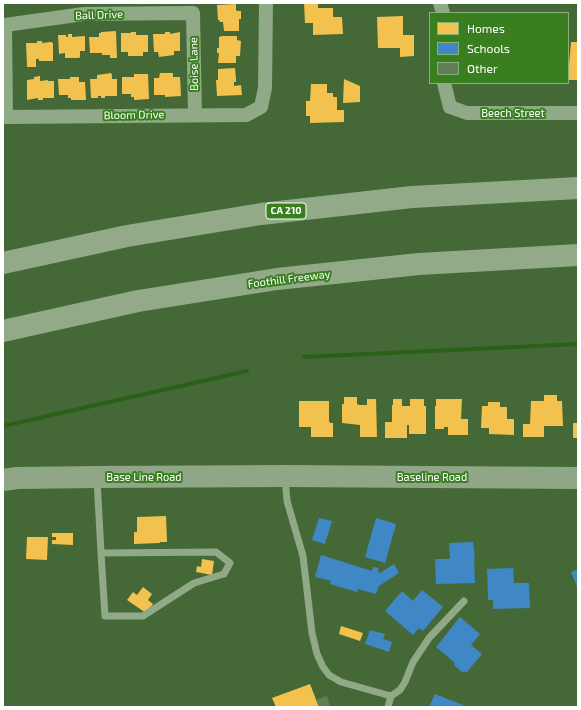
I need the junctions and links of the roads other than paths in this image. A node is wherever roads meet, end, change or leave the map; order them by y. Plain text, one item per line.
1 (266, 3) edge
2 (193, 13) joint
3 (444, 84) edge
4 (578, 113) edge
5 (195, 115) junction
6 (6, 117) joint
7 (576, 189) edge
8 (575, 253) edge
9 (3, 263) edge
10 (3, 331) edge
11 (285, 476) junction
12 (97, 477) junction
13 (578, 478) edge
14 (3, 480) edge
15 (101, 553) junction
16 (464, 601) dead end
17 (391, 696) junction
18 (388, 707) edge

1 - 5 street, Bloom Drive
2 - 5 street, Boise Lane
2 - 6 street, Ball Drive
3 - 4 street, Beech Street
5 - 6 street, Bloom Drive
7 - 9 highway, CA 210
8 - 10 highway, Foothill Freeway
11 - 12 main road, Base Line Road
11 - 13 main road, Baseline Road
11 - 17 lane
12 - 14 main road, Base Line Road
12 - 15 lane
15 - 15 lane
16 - 17 lane
17 - 18 lane

